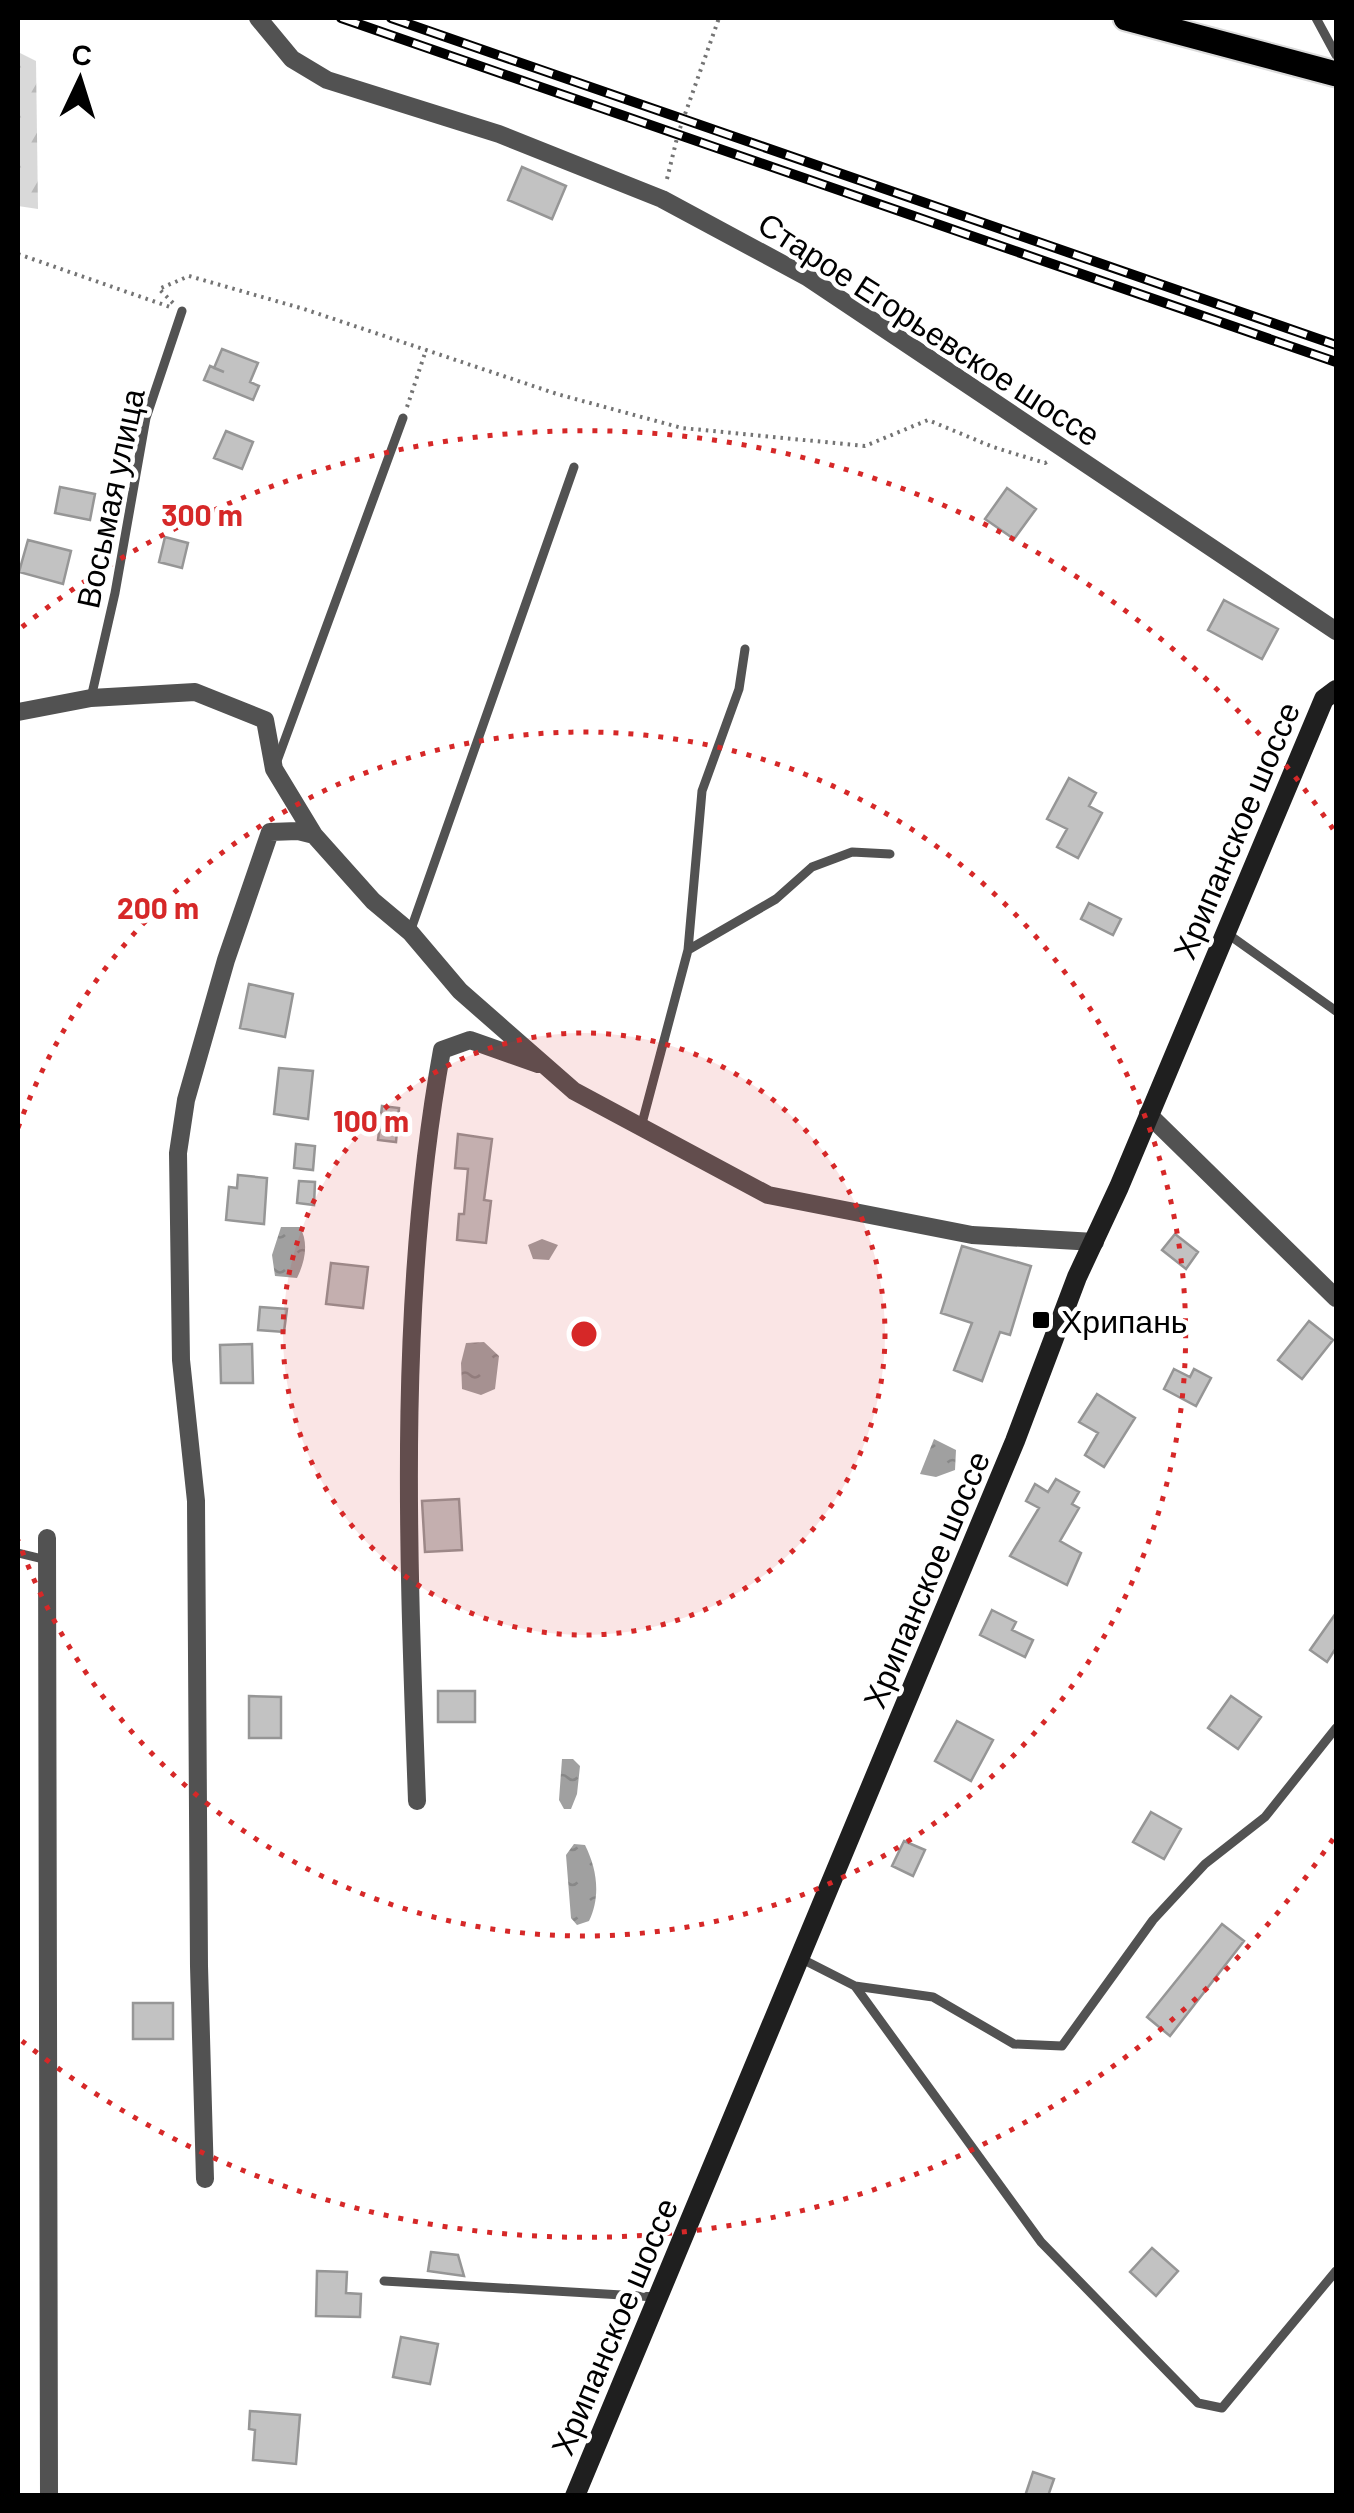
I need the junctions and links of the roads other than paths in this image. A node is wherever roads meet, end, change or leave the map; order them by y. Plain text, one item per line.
1 (258, 18) edge
2 (1126, 18) edge
3 (1316, 18) edge
4 (1336, 55) edge
5 (1336, 74) edge
6 (182, 312) road end
7 (403, 418) road end
8 (574, 468) dead end
9 (1336, 631) edge
10 (745, 649) dead end
11 (1336, 690) edge
12 (91, 698) junction
13 (18, 712) edge
14 (274, 768) junction
15 (314, 835) junction
16 (890, 854) dead end
17 (410, 932) junction
18 (1225, 932) junction
19 (688, 950) junction
20 (1336, 1011) edge
21 (548, 1068) junction
22 (1148, 1114) junction
23 (640, 1127) junction
24 (1095, 1242) junction
25 (1336, 1298) edge
26 (47, 1538) dead end
27 (18, 1552) edge
28 (47, 1560) junction
29 (1336, 1728) edge
30 (417, 1800) dead end
31 (800, 1958) junction
32 (855, 1986) junction
33 (204, 2179) dead end
34 (1336, 2270) edge
35 (384, 2281) dead end
36 (658, 2297) junction
37 (49, 2496) edge
38 (575, 2496) edge

1 - 9 street, Старое Егорьевское шоссе
2 - 5 main road
3 - 4 lane
6 - 12 lane, Восьмая улица
7 - 14 lane
8 - 17 lane
10 - 19 lane
11 - 18 main road, Хрипанское шоссе
12 - 13 street
12 - 14 street
14 - 15 street
15 - 17 street
15 - 33 street
16 - 19 lane
17 - 21 street
18 - 20 lane
18 - 22 main road, Хрипанское шоссе
19 - 23 lane
21 - 23 street
21 - 30 street
22 - 24 main road, Хрипанское шоссе
22 - 25 street
23 - 24 street
24 - 31 main road, Хрипанское шоссе
26 - 28 street
27 - 28 lane
28 - 37 street
29 - 32 lane
31 - 32 lane
31 - 36 main road, Хрипанское шоссе
32 - 34 lane
35 - 36 lane
36 - 38 main road, Хрипанское шоссе

